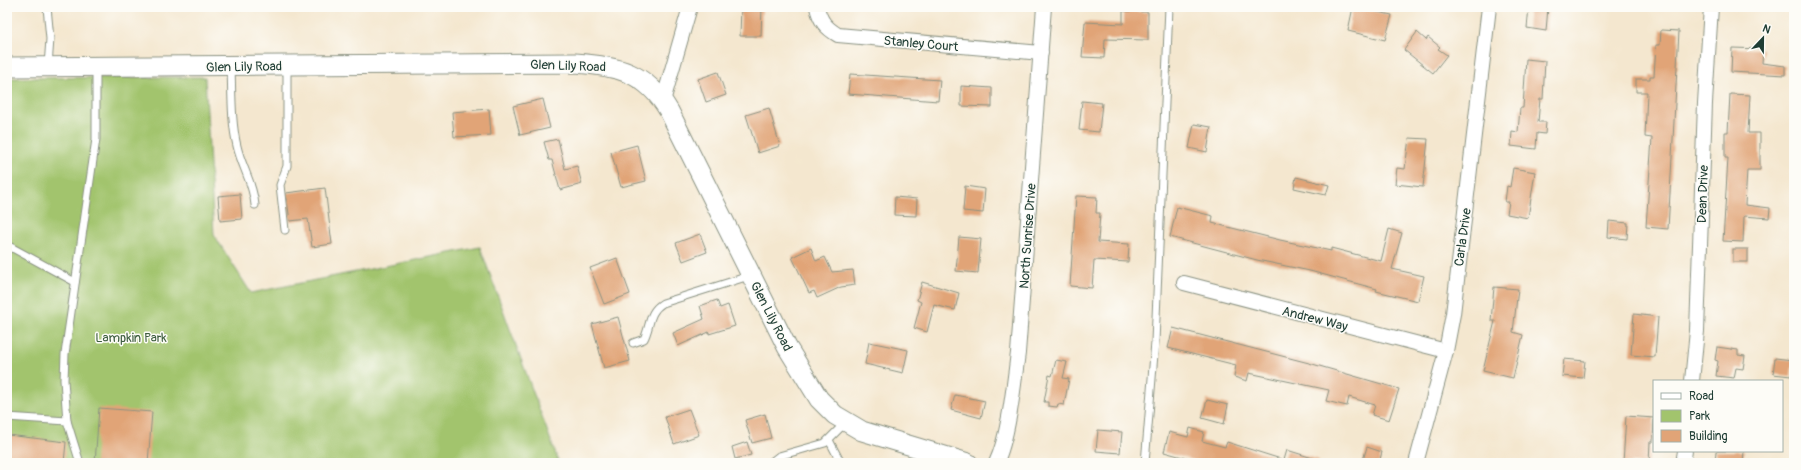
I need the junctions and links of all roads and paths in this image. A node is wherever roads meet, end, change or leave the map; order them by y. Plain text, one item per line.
1 (47, 7) edge
2 (690, 7) edge
3 (817, 7) edge
4 (1044, 7) edge
5 (1169, 7) edge
6 (1489, 7) edge
7 (1711, 7) edge
8 (1041, 53) junction
9 (231, 66) junction
10 (287, 66) junction
11 (7, 67) edge
12 (96, 67) junction
13 (48, 68) junction
14 (663, 100) junction
15 (255, 205) dead end
16 (285, 230) dead end
17 (7, 246) edge
18 (751, 275) junction
19 (75, 282) junction
20 (1184, 283) dead end
21 (632, 343) dead end
22 (1446, 351) junction
23 (1692, 380) edge
24 (7, 417) edge
25 (67, 422) junction
26 (846, 422) junction
27 (829, 440) junction
28 (1684, 452) edge
29 (80, 463) edge
30 (770, 463) edge
31 (841, 463) edge
32 (968, 463) edge
33 (996, 463) edge
34 (1145, 463) edge
35 (1416, 463) edge
36 (1683, 463) edge

1 - 13 lane
2 - 14 street
3 - 8 street, Stanley Court
4 - 8 street, North Sunrise Drive
5 - 34 lane
6 - 22 street, Carla Drive
7 - 23 street, Dean Drive
8 - 33 street, North Sunrise Drive
9 - 10 street, Glen Lily Road
9 - 12 street, Glen Lily Road
9 - 15 lane
10 - 14 street, Glen Lily Road
10 - 16 lane
11 - 13 street, Glen Lily Road
12 - 13 street, Glen Lily Road
12 - 19 lane
14 - 18 street, Glen Lily Road
17 - 19 lane
18 - 21 lane
18 - 26 street, Glen Lily Road
19 - 25 lane
20 - 22 street, Andrew Way
22 - 35 street, Carla Drive
24 - 25 lane
25 - 29 lane
26 - 27 lane
26 - 32 street, Glen Lily Road
27 - 30 lane
27 - 31 lane
28 - 36 street

